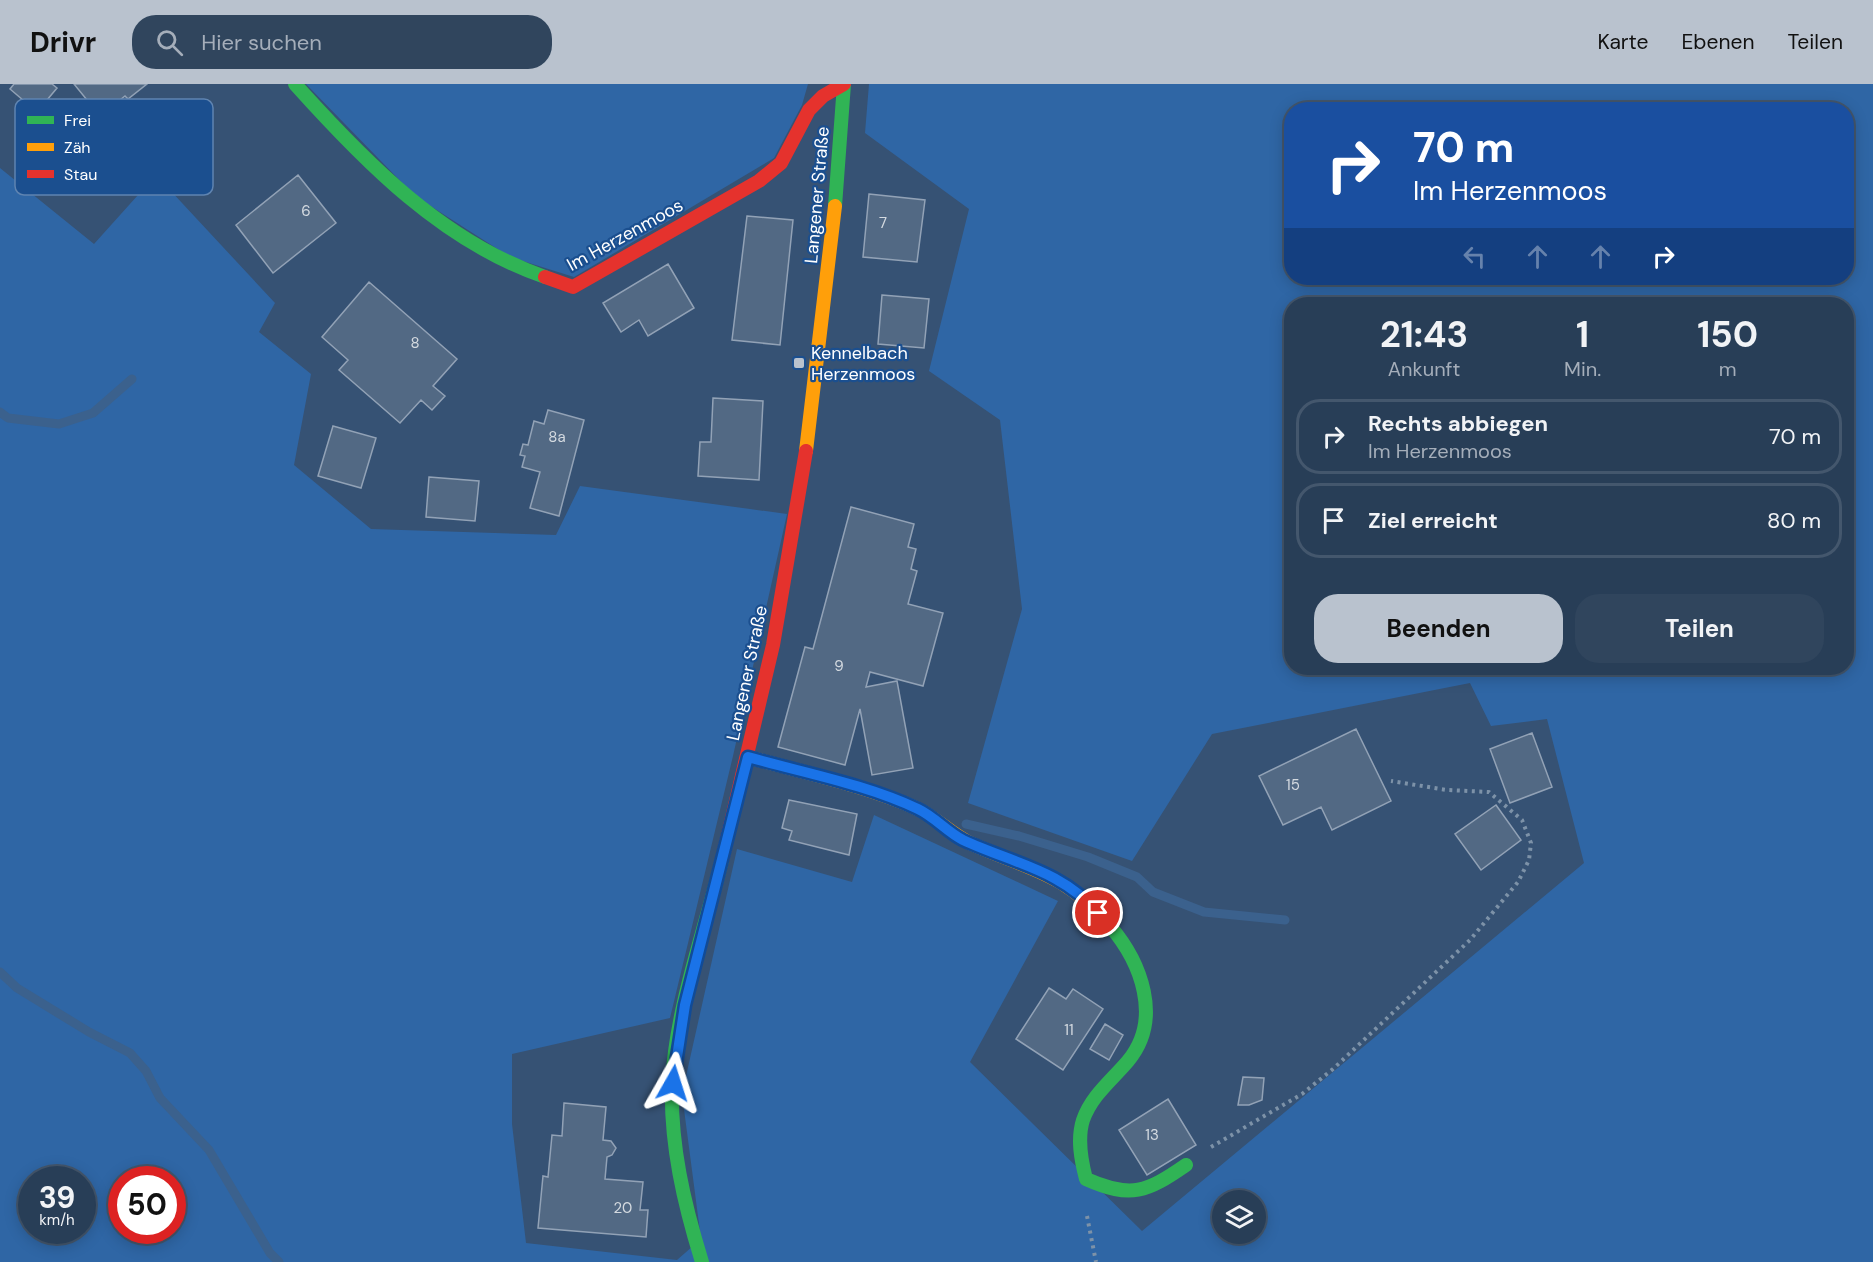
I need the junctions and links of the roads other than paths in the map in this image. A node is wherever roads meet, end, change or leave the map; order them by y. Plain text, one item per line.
1 (295, 84) edge
2 (844, 84) edge
3 (748, 757) junction
4 (1186, 1165) road end
5 (702, 1262) edge

1 - 2 street, Im Herzenmoos
2 - 3 street, Langener Straße
3 - 4 street
3 - 5 street, Langener Straße

